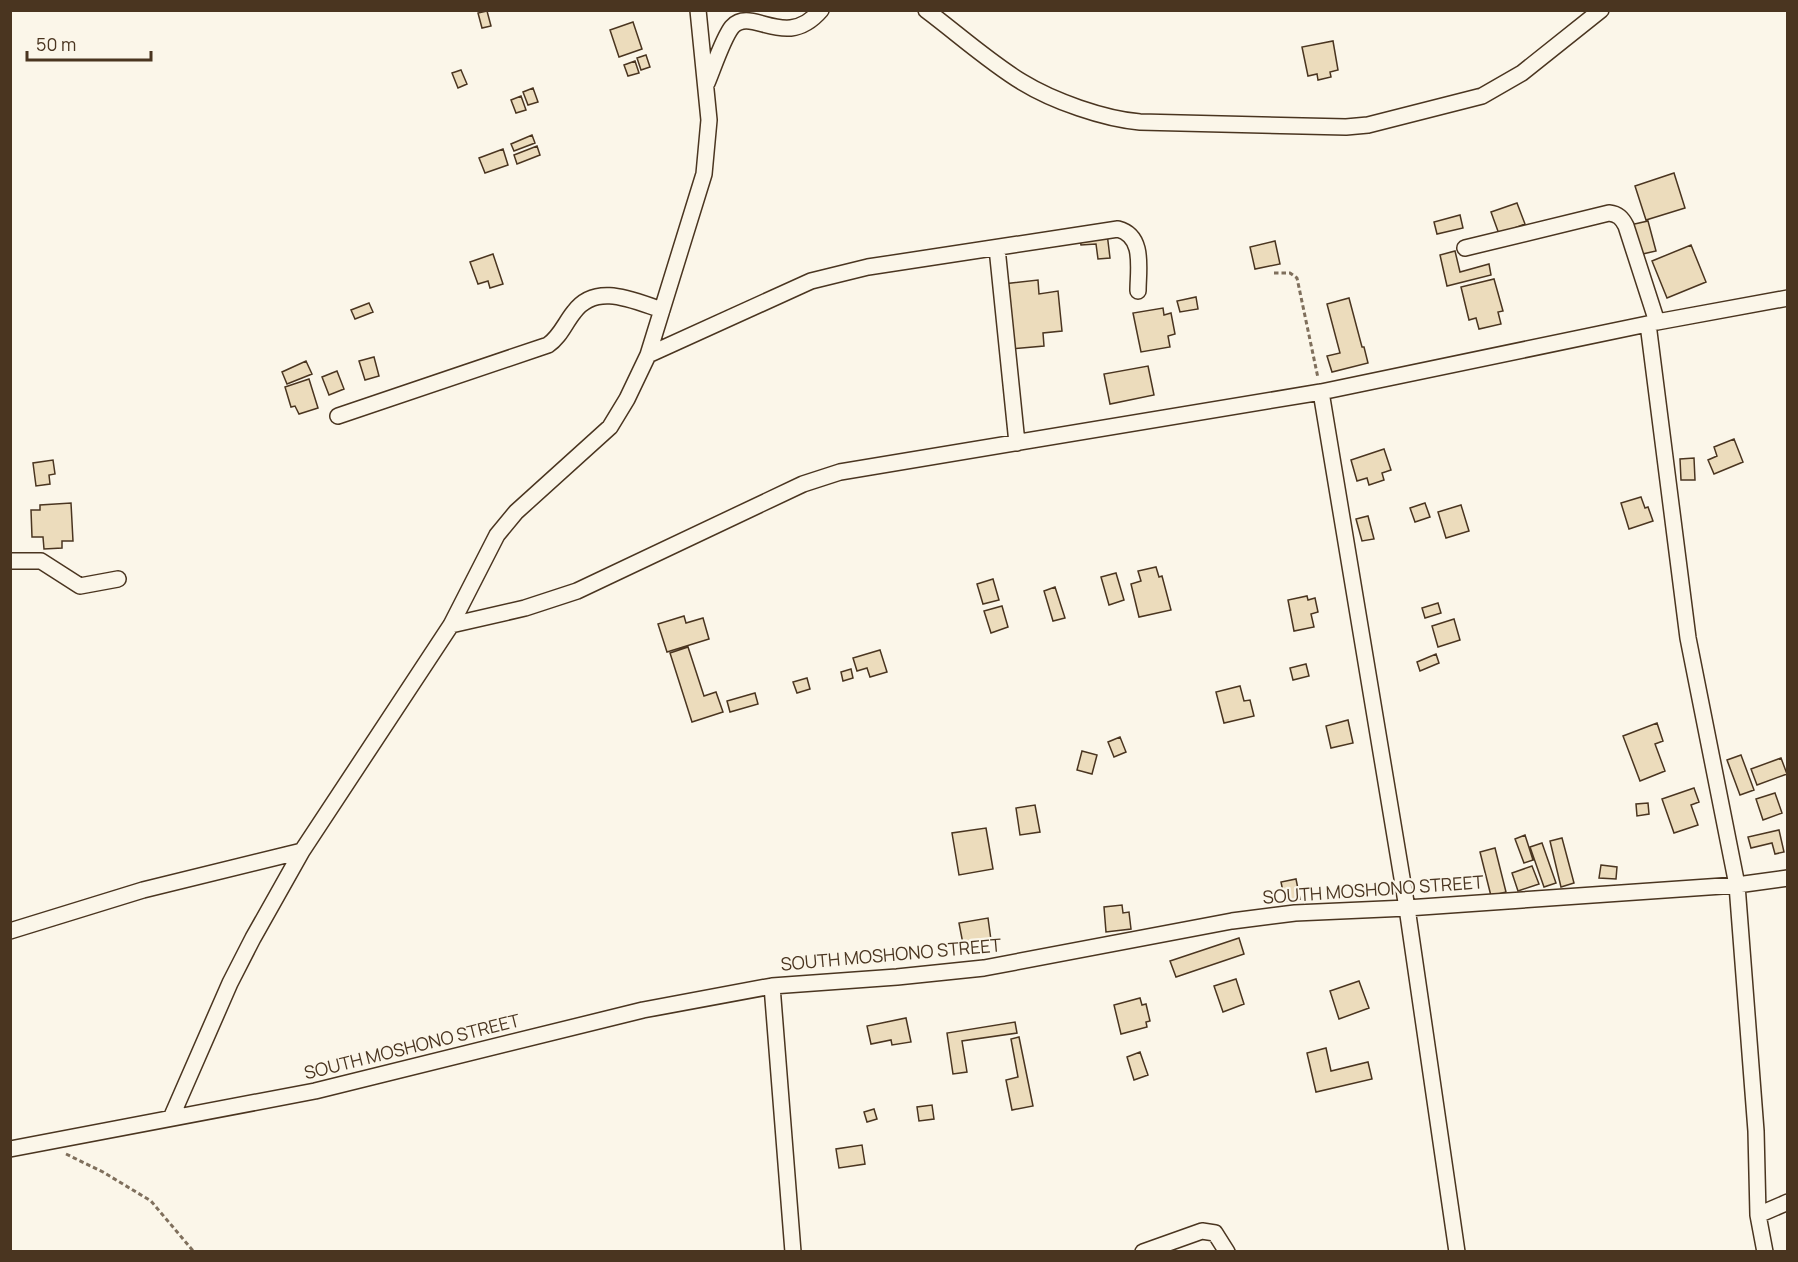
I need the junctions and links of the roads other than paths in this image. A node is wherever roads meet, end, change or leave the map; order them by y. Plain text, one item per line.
1 (698, 10) edge
2 (821, 10) edge
3 (926, 10) edge
4 (1601, 10) edge
5 (706, 85) junction
6 (997, 248) junction
7 (1465, 248) dead end
8 (1138, 291) dead end
9 (1788, 298) edge
10 (662, 310) junction
11 (1652, 323) junction
12 (648, 355) junction
13 (1321, 392) junction
14 (338, 416) dead end
15 (1017, 442) junction
16 (10, 561) edge
17 (118, 579) dead end
18 (451, 626) junction
19 (302, 851) junction
20 (1788, 878) edge
21 (1737, 885) junction
22 (1407, 908) junction
23 (10, 932) edge
24 (772, 986) junction
25 (171, 1118) junction
26 (10, 1149) edge
27 (1788, 1202) edge
28 (1758, 1215) junction
29 (793, 1251) edge
30 (1143, 1251) edge
31 (1227, 1251) edge
32 (1457, 1251) edge
33 (1765, 1251) edge

1 - 5 street
2 - 5 street
3 - 4 street
5 - 10 street
6 - 8 street
6 - 12 street
6 - 15 street
7 - 11 street
9 - 11 street
10 - 12 street
10 - 14 street
11 - 13 street
11 - 21 street
12 - 18 street
13 - 15 street
13 - 22 street
15 - 18 street
16 - 17 street
18 - 19 street
19 - 23 street
19 - 25 street
20 - 21 street, SOUTH MOSHONO STREET
21 - 22 street, SOUTH MOSHONO STREET
21 - 28 street
22 - 24 street, SOUTH MOSHONO STREET
22 - 32 street
24 - 25 street, SOUTH MOSHONO STREET
24 - 29 street
25 - 26 street, SOUTH MOSHONO STREET
27 - 28 street
28 - 33 street
30 - 31 street

